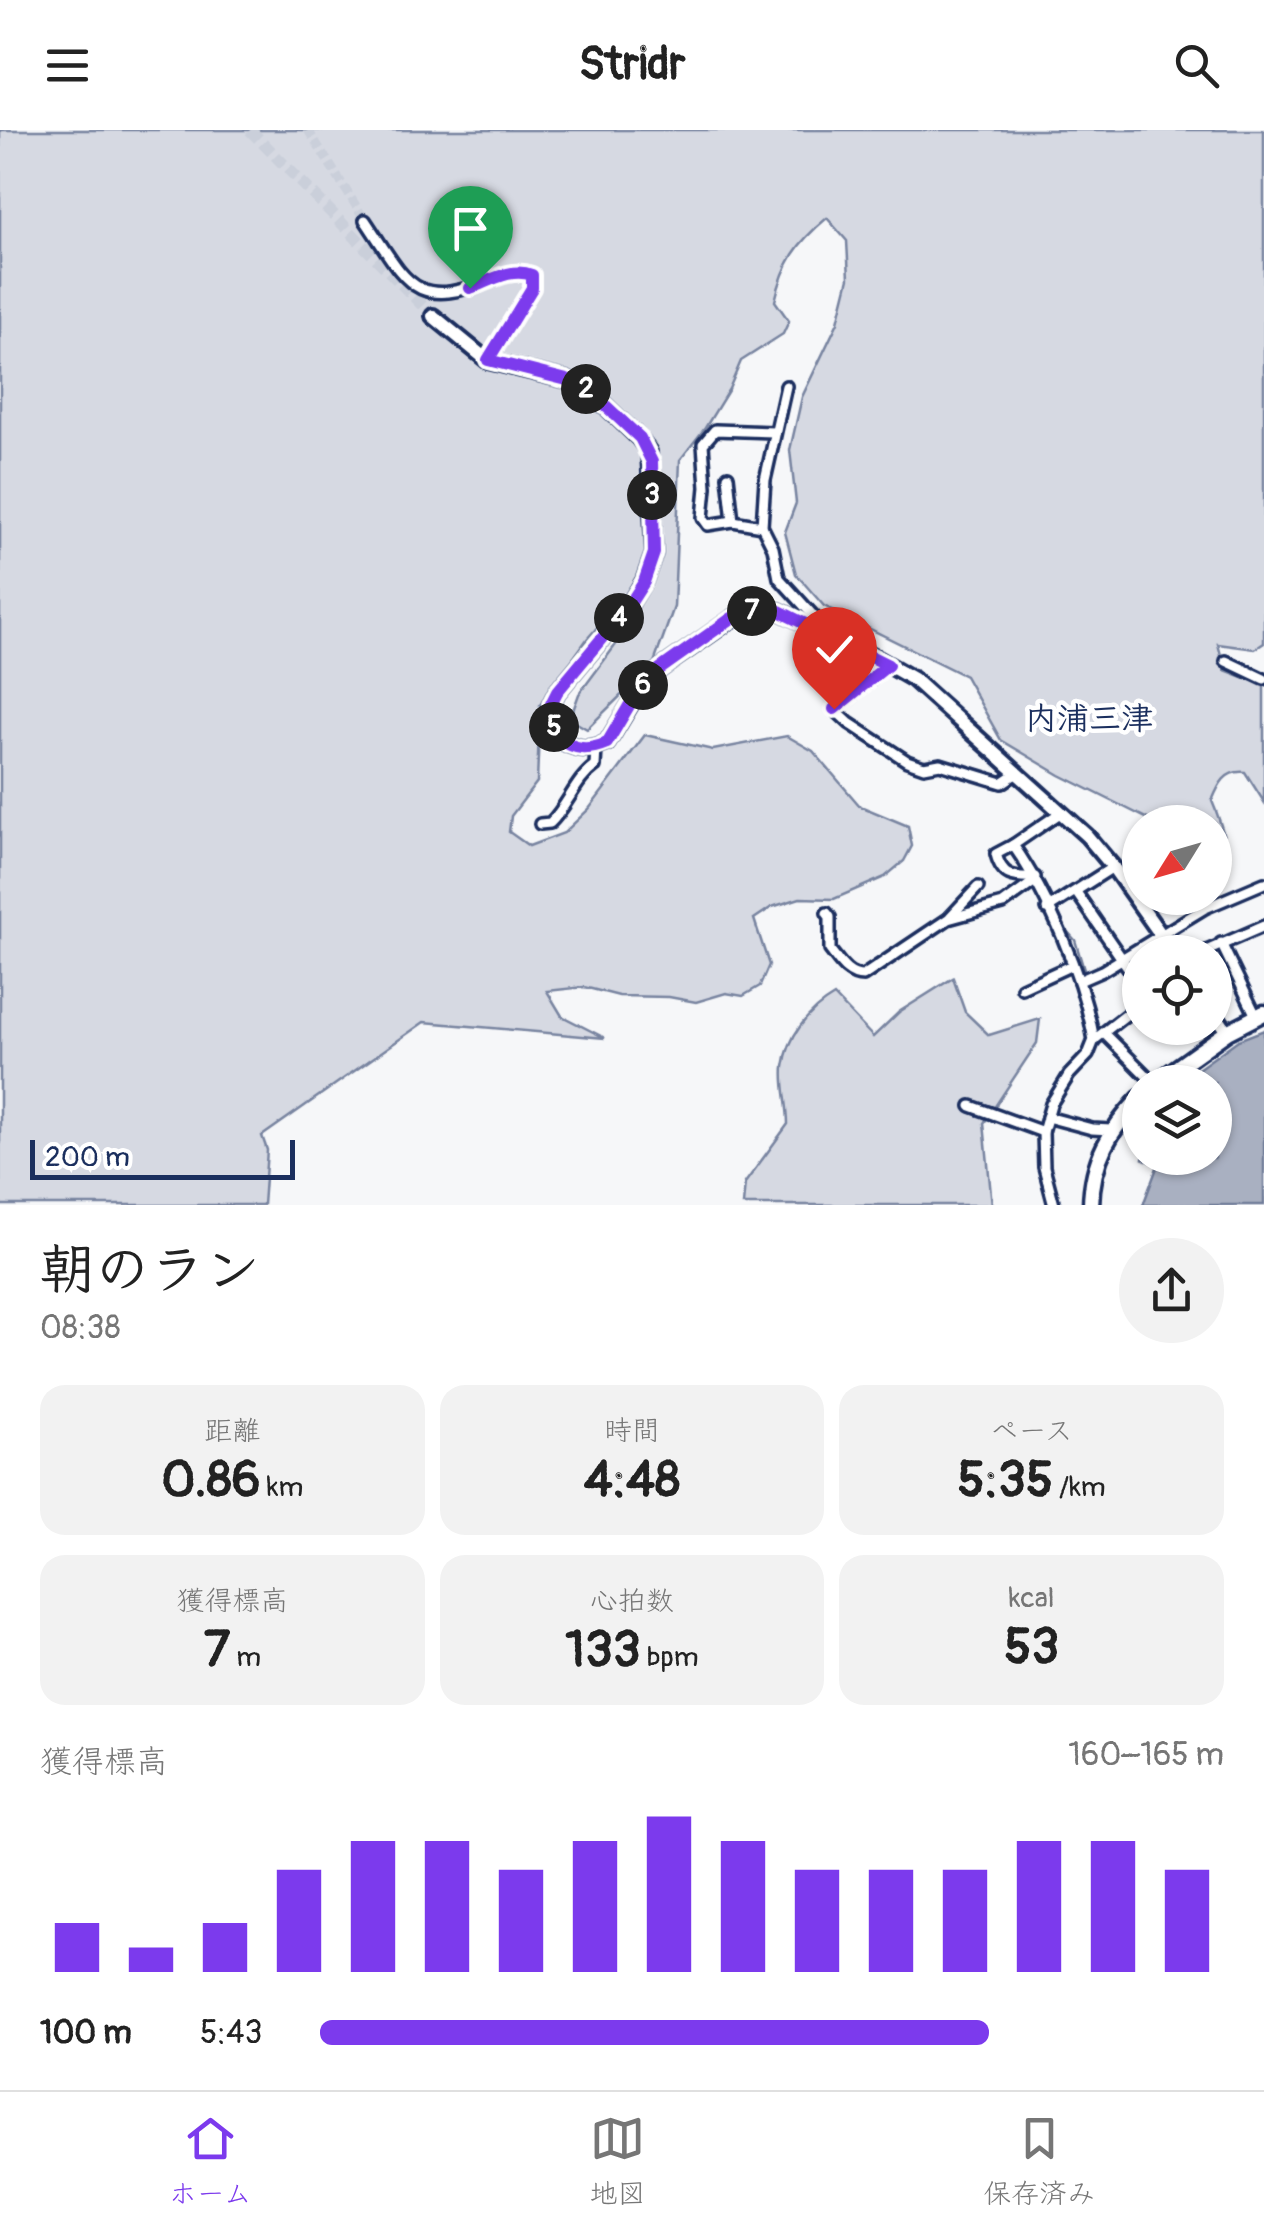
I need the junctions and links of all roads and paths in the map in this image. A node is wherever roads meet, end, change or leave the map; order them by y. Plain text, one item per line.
1 (364, 220) tunnel mouth
2 (434, 316) tunnel mouth
3 (488, 360) junction
4 (786, 386) dead end
5 (774, 432) junction
6 (728, 476) dead end
7 (733, 521) junction
8 (762, 526) junction
9 (830, 634) junction
10 (1226, 661) dead end
11 (888, 665) junction
12 (1264, 679) edge
13 (596, 748) junction
14 (1017, 773) junction
15 (1060, 813) junction
16 (540, 824) dead end
17 (1013, 845) junction
18 (1114, 867) junction
19 (1035, 879) junction
20 (1264, 883) edge
21 (978, 887) dead end
22 (1076, 892) junction
23 (1047, 909) junction
24 (827, 913) dead end
25 (948, 919) junction
26 (1264, 926) edge
27 (1160, 933) junction
28 (1232, 939) edge
29 (1121, 959) junction
30 (1232, 963) edge
31 (1072, 965) junction
32 (1079, 982) junction
33 (1022, 988) dead end
34 (1260, 1014) edge
35 (1122, 1018) edge
36 (1232, 1029) edge
37 (1104, 1033) junction
38 (1094, 1040) junction
39 (1208, 1045) edge
40 (1137, 1065) edge
41 (1179, 1065) edge
42 (972, 1106) dead end
43 (1047, 1117) junction
44 (1122, 1118) edge
45 (1111, 1130) junction
46 (1043, 1132) junction
47 (1054, 1205) edge
48 (1091, 1205) edge

1 - 3 street
2 - 3 main road
3 - 13 main road
4 - 5 street
5 - 7 street
5 - 8 street
6 - 7 street
7 - 8 street
8 - 9 street
9 - 11 main road
9 - 13 main road
10 - 12 street
11 - 14 main road
11 - 14 street
13 - 16 street
14 - 15 main road
15 - 17 street
15 - 18 main road
17 - 19 street
17 - 19 street
18 - 22 street
18 - 27 main road
19 - 23 street
19 - 25 street
20 - 27 street
21 - 25 street
22 - 23 street
22 - 29 street
23 - 31 street
24 - 25 street
26 - 28 street
27 - 29 street
29 - 32 street
30 - 34 street
31 - 32 street
31 - 33 street
32 - 38 street
34 - 36 main road
35 - 37 street
37 - 38 street
37 - 40 street
38 - 43 street
39 - 41 main road
42 - 46 street
43 - 45 street
43 - 46 street
44 - 45 main road
45 - 48 main road
46 - 47 street

